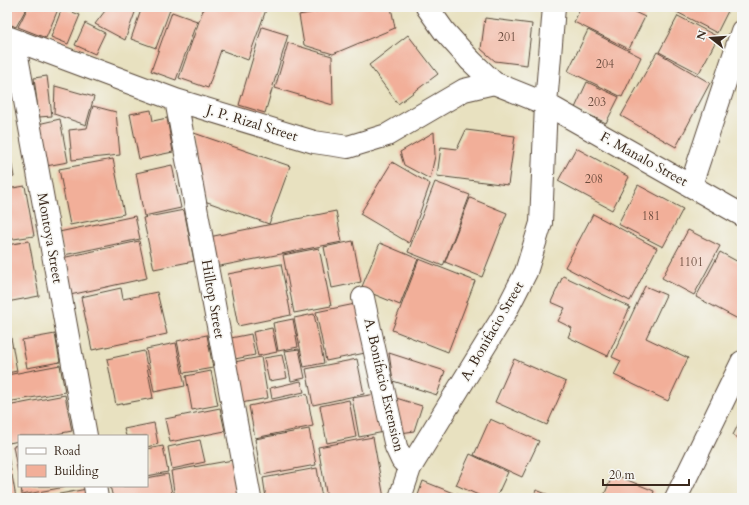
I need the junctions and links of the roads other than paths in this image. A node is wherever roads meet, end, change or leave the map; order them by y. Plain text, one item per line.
1 (426, 7) edge
2 (554, 7) edge
3 (742, 31) edge
4 (11, 38) edge
5 (494, 83) junction
6 (176, 100) junction
7 (546, 104) junction
8 (691, 185) junction
9 (742, 215) edge
10 (363, 298) dead end
11 (742, 362) edge
12 (86, 435) edge
13 (410, 468) junction
14 (95, 487) edge
15 (97, 498) edge
16 (250, 498) edge
17 (400, 498) edge
18 (676, 498) edge

1 - 5 street
2 - 7 street, A. Bonifacio Street
3 - 8 street
4 - 6 street, J. P. Rizal Street
4 - 12 street, Montoya Street
5 - 6 street, J. P. Rizal Street
5 - 7 street, F. Manalo Street
6 - 16 street, Hilltop Street
7 - 8 street, F. Manalo Street
7 - 13 street, A. Bonifacio Street
8 - 9 street, F. Manalo Street
10 - 13 street, A. Bonifacio Extension
11 - 18 street
13 - 17 street, A. Bonifacio Street
14 - 15 street

